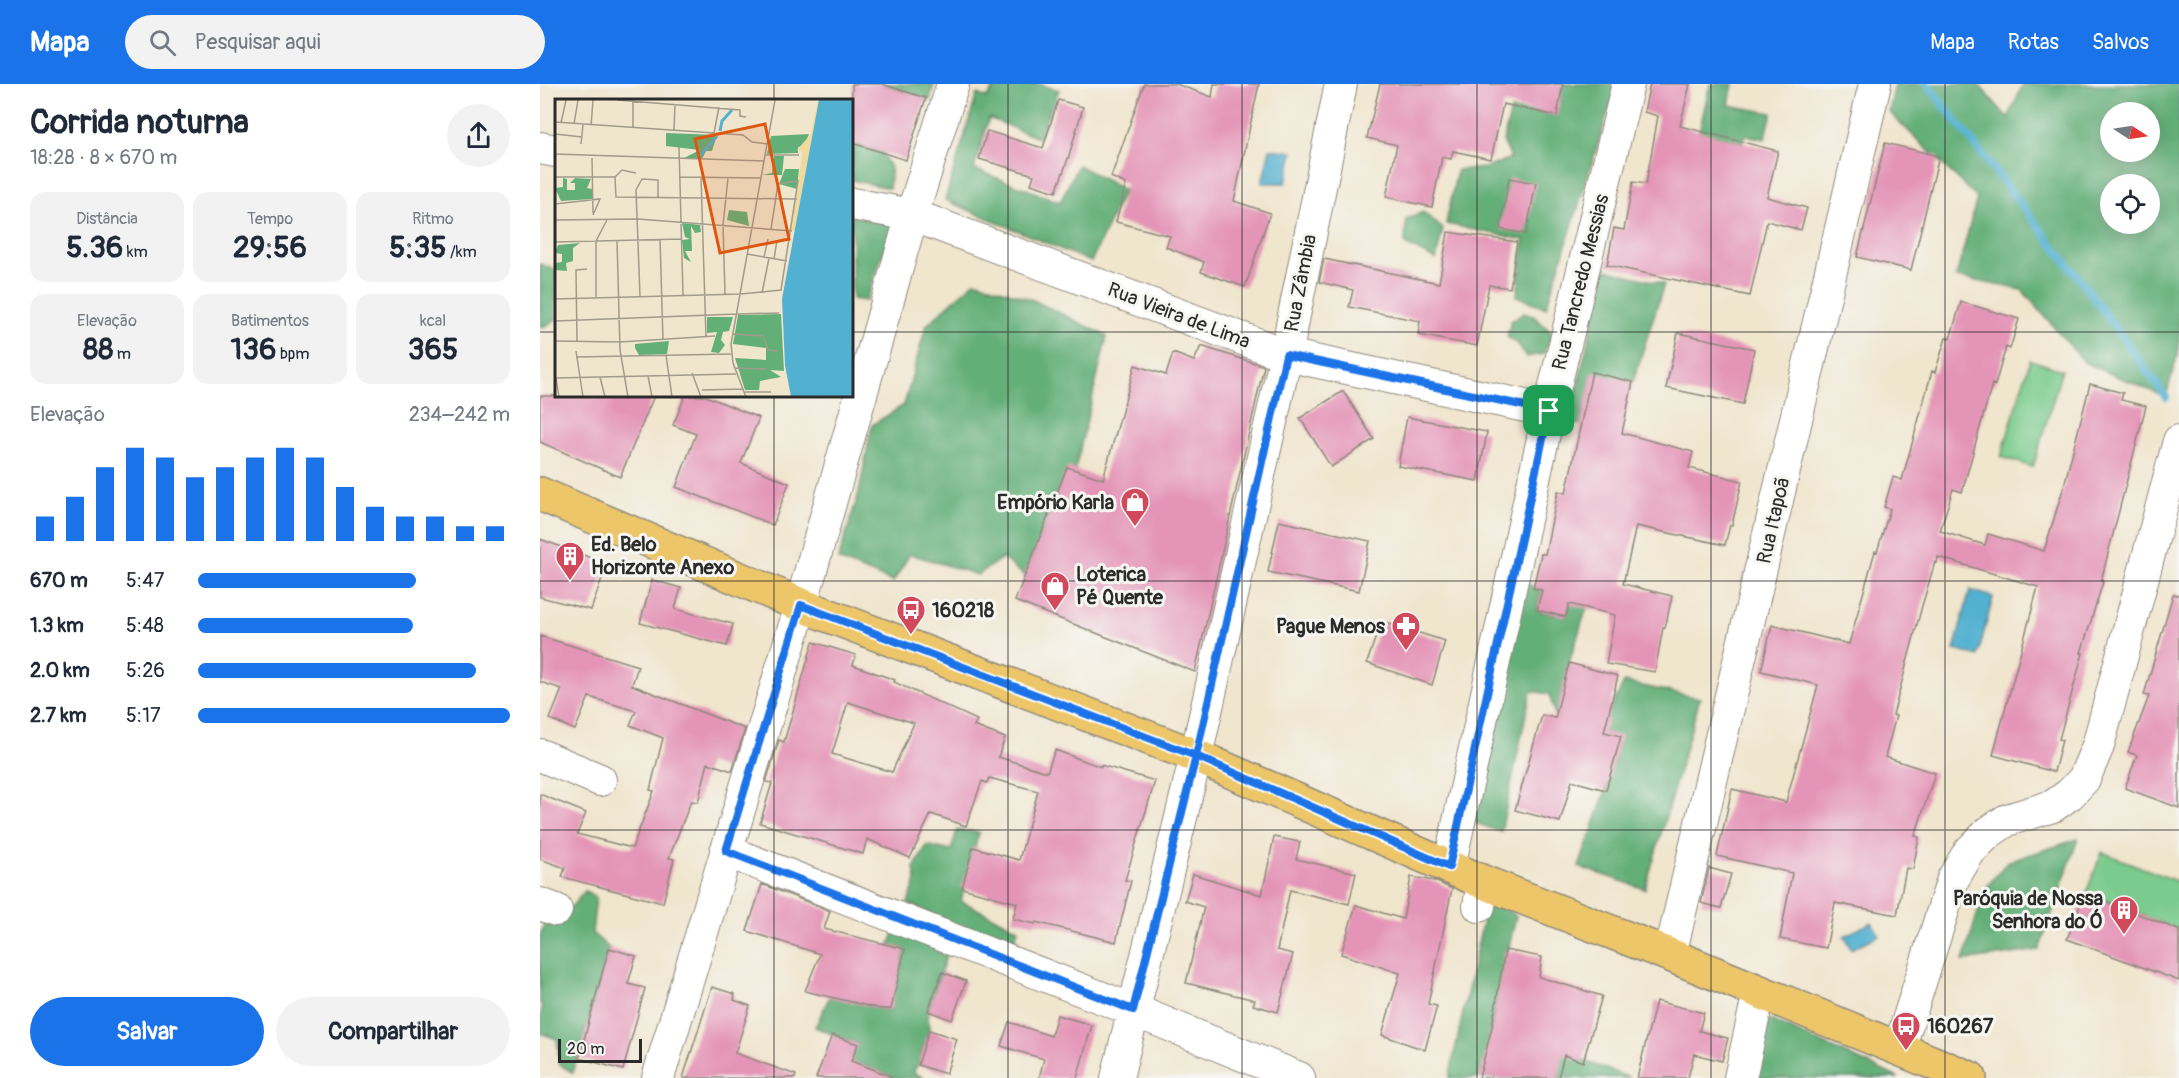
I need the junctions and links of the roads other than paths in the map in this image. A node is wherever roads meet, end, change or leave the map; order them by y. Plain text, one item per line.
1 (953, 84) edge
2 (1341, 84) edge
3 (1628, 84) edge
4 (1875, 84) edge
5 (540, 148) edge
6 (555, 151) edge
7 (854, 204) edge
8 (912, 215) junction
9 (1286, 355) junction
10 (1549, 411) junction
11 (2179, 441) edge
12 (540, 494) edge
13 (801, 605) junction
14 (540, 755) edge
15 (1196, 756) junction
16 (600, 780) dead end
17 (726, 851) junction
18 (1449, 867) junction
19 (1670, 956) junction
20 (1759, 992) junction
21 (1133, 1010) junction
22 (1899, 1049) junction
23 (658, 1078) edge
24 (1117, 1078) edge
25 (1299, 1078) edge
26 (1740, 1078) edge
27 (1970, 1078) edge

1 - 8 street
2 - 9 street, Rua Zâmbia
3 - 10 street, Rua Tancredo Messias
4 - 19 street, Rua Itapoã
5 - 6 street
7 - 8 street, Rua Vieira de Lima
8 - 9 street, Rua Vieira de Lima
8 - 13 street
9 - 10 street, Rua Vieira de Lima
9 - 15 street, Rua Zâmbia
10 - 18 street, Rua Tancredo Messias
11 - 22 street
12 - 13 main road
13 - 15 main road
13 - 17 street
14 - 16 street
15 - 18 main road
15 - 21 street, Rua Zâmbia
17 - 21 street
17 - 23 street
18 - 19 main road
19 - 20 main road
20 - 22 main road
20 - 26 street
21 - 24 street, Rua Zâmbia
21 - 25 street
22 - 27 main road

